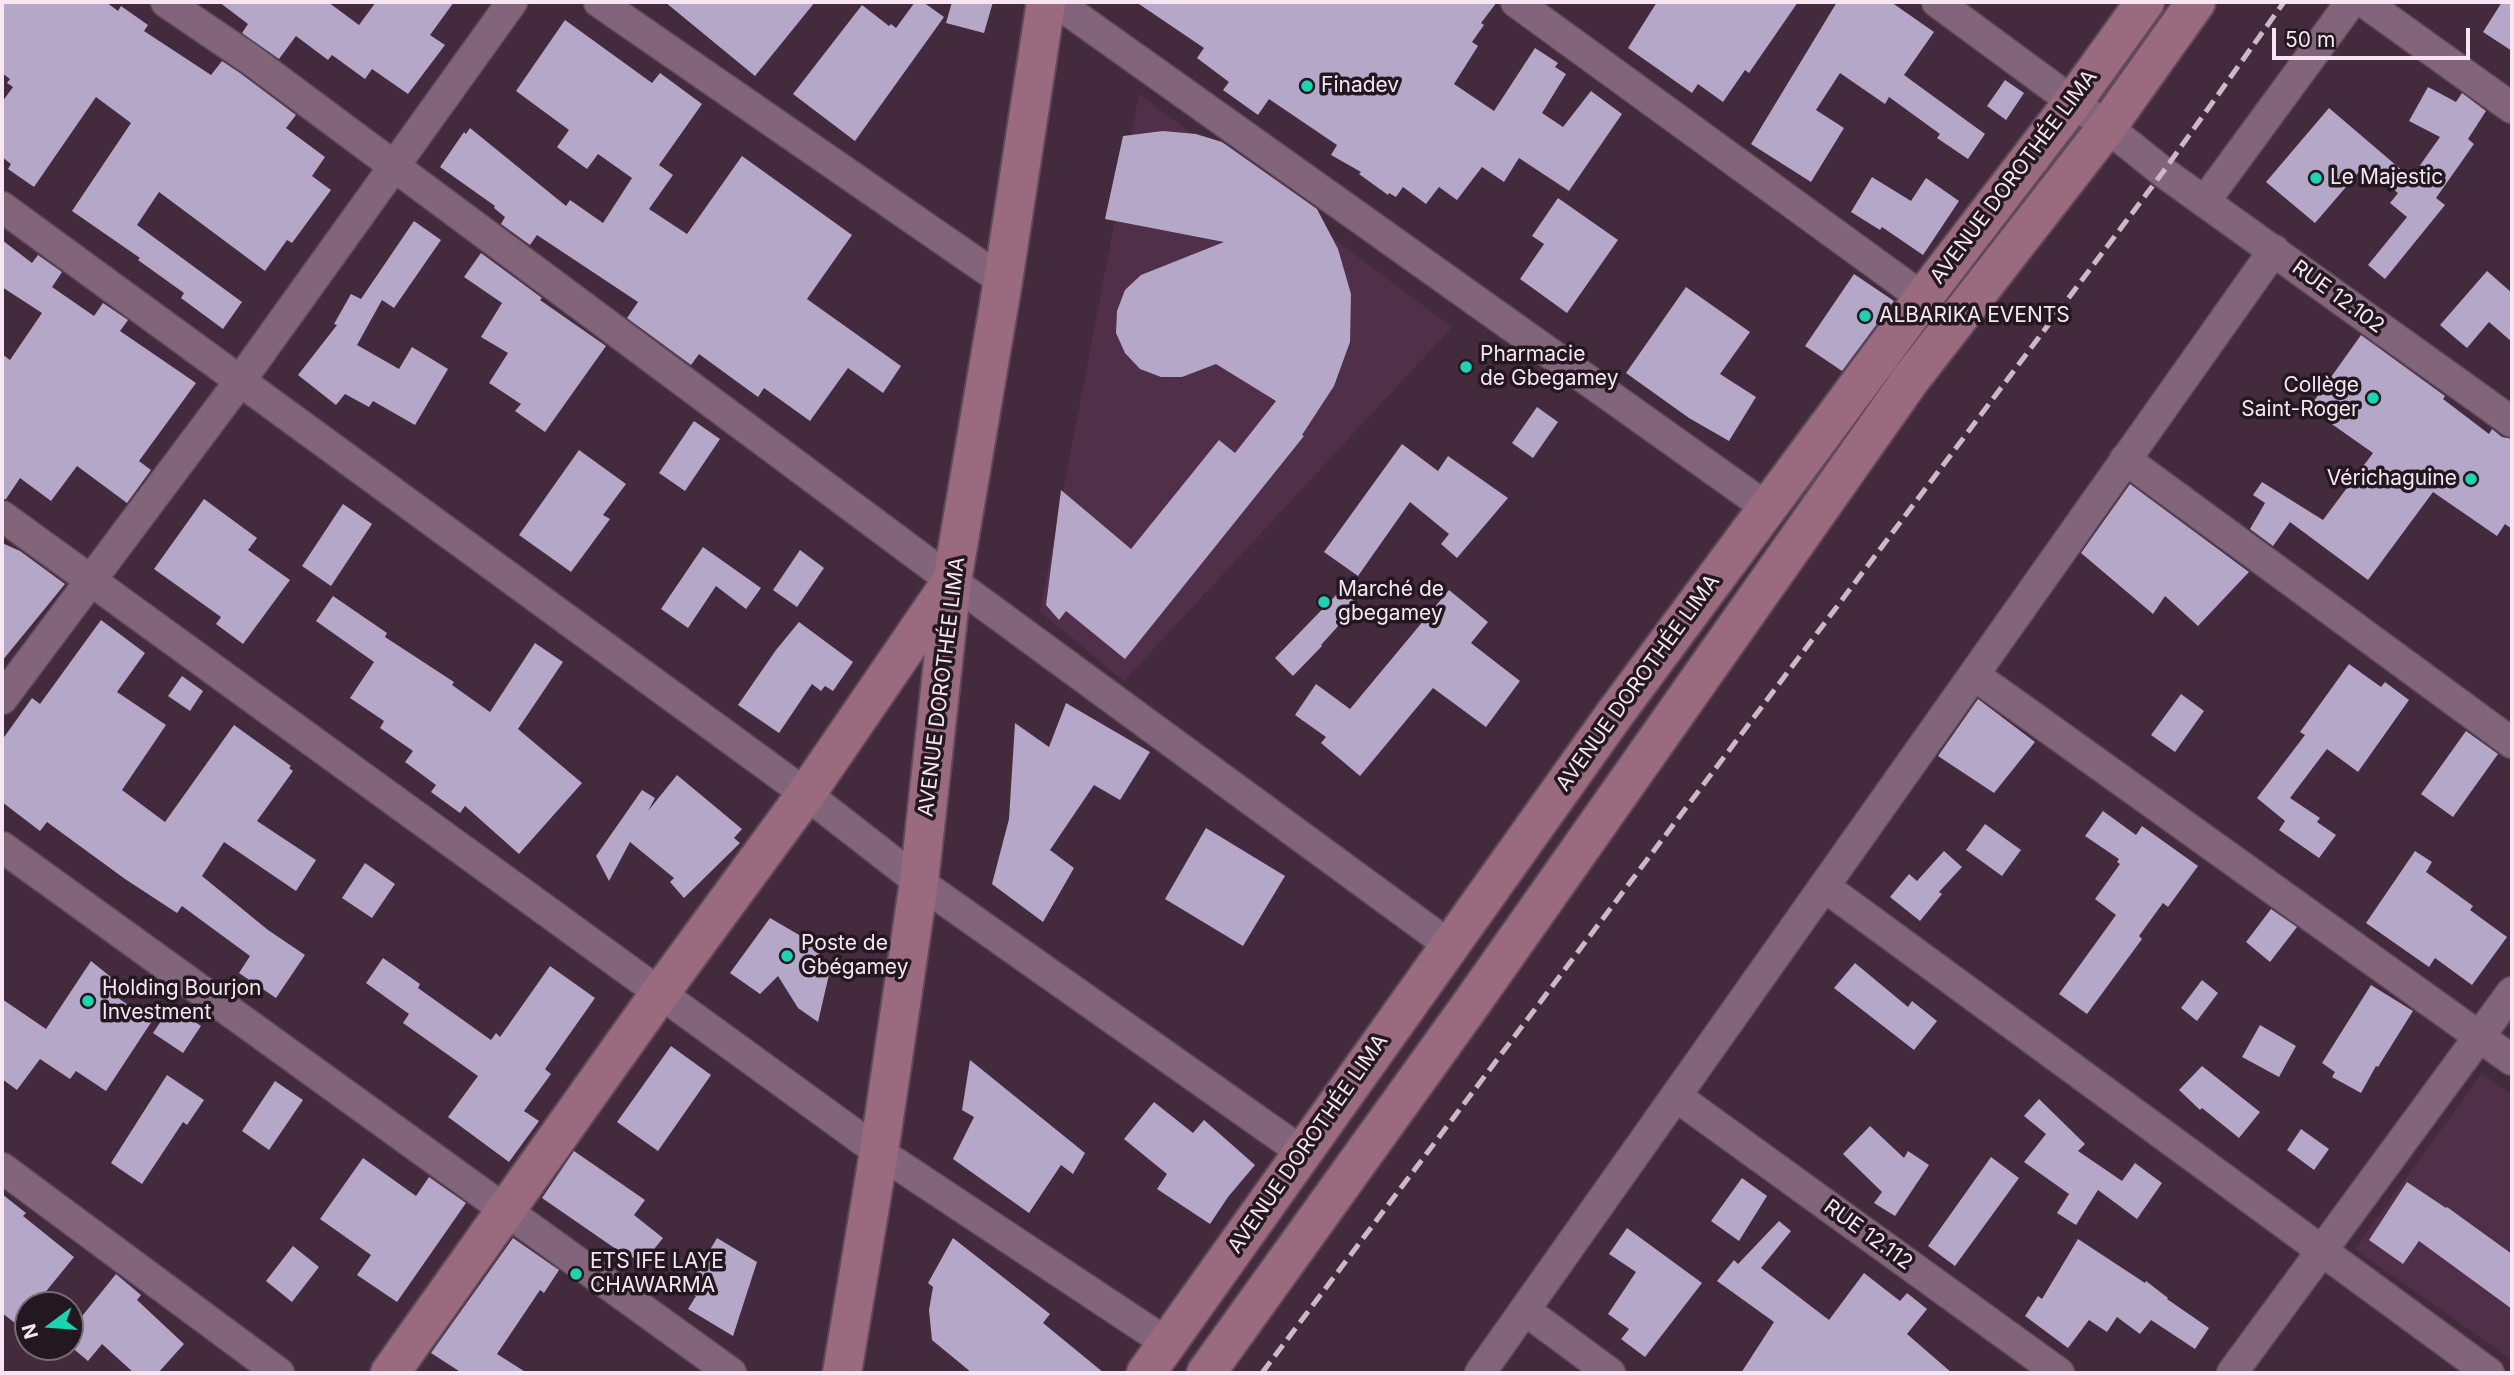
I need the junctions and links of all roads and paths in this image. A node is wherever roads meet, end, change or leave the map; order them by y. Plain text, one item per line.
1 (166, 2) edge
2 (512, 2) edge
3 (599, 2) edge
4 (1046, 2) edge
5 (1056, 2) edge
6 (1516, 2) edge
7 (1937, 2) edge
8 (2145, 2) edge
9 (2196, 2) edge
10 (2351, 2) edge
11 (2364, 2) edge
12 (2073, 102) junction
13 (2512, 108) edge
14 (2107, 127) junction
15 (395, 167) junction
16 (2206, 201) junction
17 (2, 207) edge
18 (2274, 250) junction
19 (1003, 281) junction
20 (1923, 298) junction
21 (240, 381) junction
22 (2512, 422) edge
23 (2125, 460) junction
24 (1766, 507) junction
25 (2, 516) edge
26 (90, 580) junction
27 (953, 581) junction
28 (1974, 675) junction
29 (2, 699) edge
30 (2512, 743) edge
31 (806, 794) junction
32 (2, 847) edge
33 (919, 882) junction
34 (1825, 887) junction
35 (1449, 945) junction
36 (2512, 992) edge
37 (660, 993) junction
38 (2480, 1036) junction
39 (2512, 1060) edge
40 (1676, 1097) junction
41 (879, 1152) junction
42 (1302, 1153) junction
43 (2, 1168) edge
44 (506, 1211) junction
45 (2320, 1252) junction
46 (1525, 1311) junction
47 (1167, 1343) junction
48 (279, 1373) edge
49 (390, 1373) edge
50 (731, 1373) edge
51 (842, 1373) edge
52 (1146, 1373) edge
53 (1206, 1373) edge
54 (1480, 1373) edge
55 (1610, 1373) edge
56 (2059, 1373) edge
57 (2232, 1373) edge
58 (2488, 1373) edge

1 - 15 street
2 - 15 street
3 - 19 street
4 - 19 main road, AVENUE DOROTHÉE LIMA
5 - 24 street
6 - 20 street
7 - 12 street, RUE 12.102
8 - 12 main road, AVENUE DOROTHÉE LIMA
9 - 14 main road, AVENUE DOROTHÉE LIMA
10 - 16 street
11 - 13 street
12 - 14 street, RUE 12.102
12 - 20 main road, AVENUE DOROTHÉE LIMA
14 - 16 street, RUE 12.102
14 - 53 main road, AVENUE DOROTHÉE LIMA
15 - 21 street
15 - 27 street
16 - 18 street, RUE 12.102
17 - 21 street
18 - 22 street, RUE 12.102
18 - 23 street
19 - 27 main road, AVENUE DOROTHÉE LIMA
20 - 24 main road, AVENUE DOROTHÉE LIMA
21 - 26 street
21 - 31 street
23 - 28 street
23 - 30 street
24 - 35 main road, AVENUE DOROTHÉE LIMA
25 - 26 street
26 - 29 street
26 - 37 street
27 - 31 main road
27 - 33 main road, AVENUE DOROTHÉE LIMA
27 - 35 street
28 - 34 street
28 - 38 street
31 - 33 street
31 - 37 main road
32 - 44 street
33 - 41 main road, AVENUE DOROTHÉE LIMA
33 - 42 street
34 - 40 street
34 - 45 street
35 - 42 main road, AVENUE DOROTHÉE LIMA
36 - 38 street
37 - 41 street
37 - 44 main road
38 - 39 street
38 - 45 street
40 - 46 street
40 - 56 street, RUE 12.112
41 - 47 street
41 - 51 main road, AVENUE DOROTHÉE LIMA
42 - 47 main road, AVENUE DOROTHÉE LIMA
43 - 48 street
44 - 49 main road
44 - 50 street
45 - 57 street
45 - 58 street
46 - 54 street
46 - 55 street
47 - 52 main road, AVENUE DOROTHÉE LIMA

